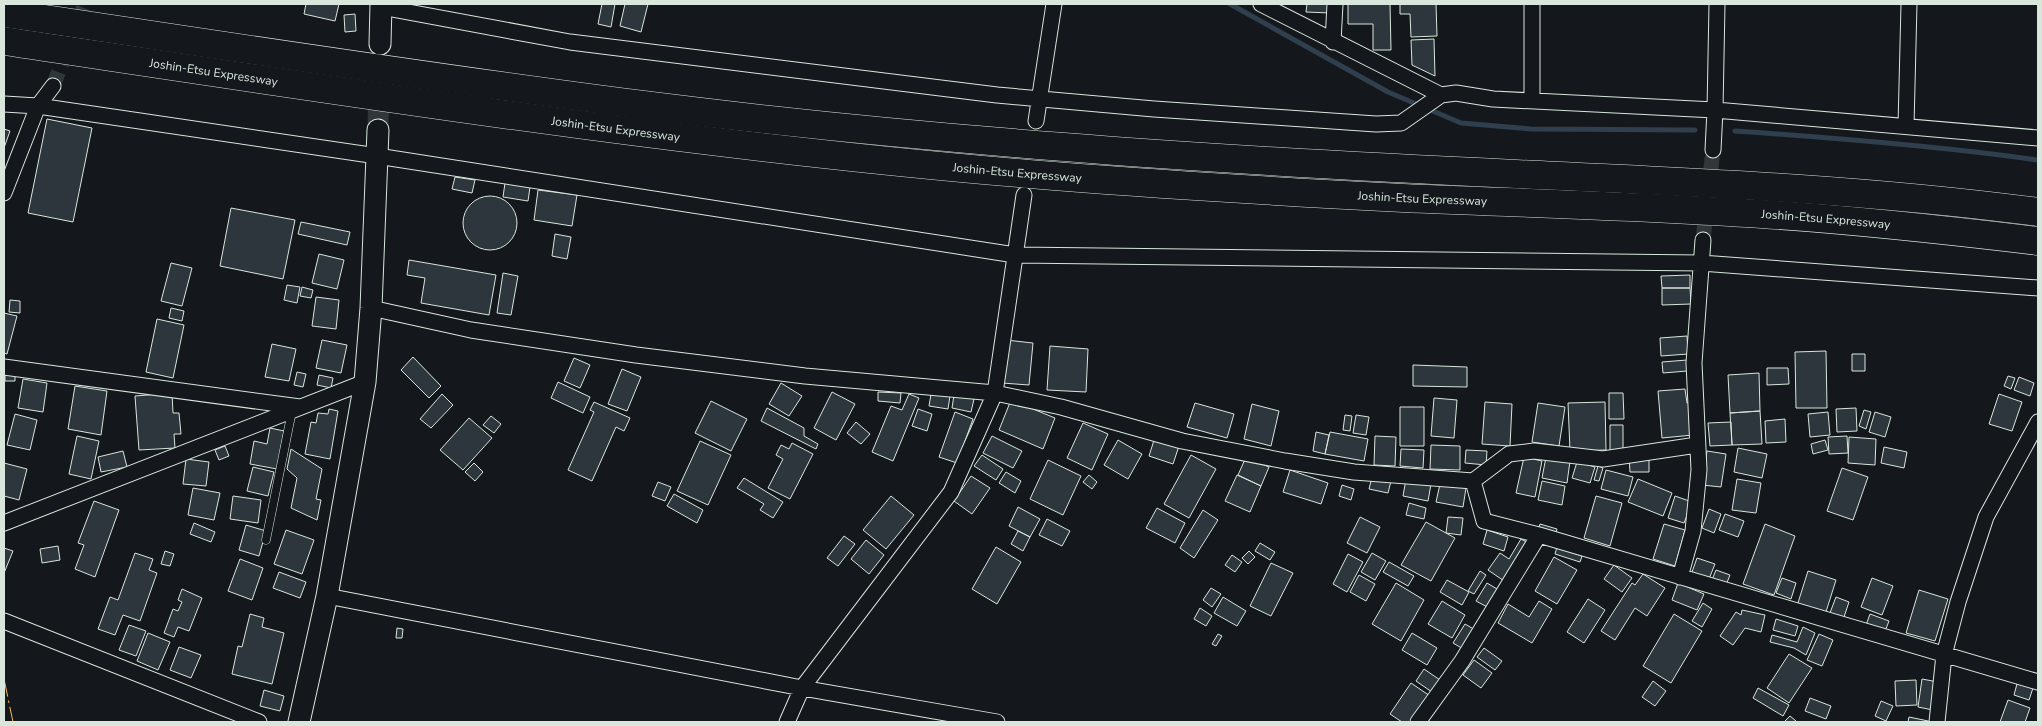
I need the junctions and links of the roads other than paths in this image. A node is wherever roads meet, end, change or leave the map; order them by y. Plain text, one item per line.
1 (1054, 4) edge
2 (1261, 4) edge
3 (1335, 4) edge
4 (1532, 4) edge
5 (1717, 4) edge
6 (1909, 4) edge
7 (380, 5) edge
8 (4, 13) edge
9 (4, 41) edge
10 (1333, 42) junction
11 (380, 44) dead end
12 (53, 86) tunnel mouth
13 (1438, 97) junction
14 (1040, 98) junction
15 (1532, 100) junction
16 (4, 104) edge
17 (38, 106) junction
18 (1716, 110) junction
19 (1036, 121) dead end
20 (1906, 126) junction
21 (378, 130) tunnel mouth
22 (2038, 138) edge
23 (1713, 150) tunnel mouth
24 (377, 156) junction
25 (4, 193) edge
26 (1024, 195) dead end
27 (2038, 212) edge
28 (1703, 240) tunnel mouth
29 (2038, 241) edge
30 (1015, 255) junction
31 (1701, 263) junction
32 (2038, 288) edge
33 (371, 308) junction
34 (4, 367) edge
35 (365, 382) junction
36 (995, 393) junction
37 (297, 409) junction
38 (2038, 422) edge
39 (1697, 445) junction
40 (1473, 481) junction
41 (4, 523) edge
42 (1539, 535) junction
43 (266, 540) dead end
44 (1680, 577) junction
45 (327, 596) junction
46 (4, 621) edge
47 (1944, 655) junction
48 (2038, 682) edge
49 (802, 688) junction
50 (259, 722) edge
51 (299, 722) edge
52 (787, 722) edge
53 (997, 722) edge
54 (1418, 722) edge
55 (1937, 722) edge

1 - 14 street
2 - 10 street
3 - 10 street
4 - 15 street
5 - 18 street
6 - 20 street
7 - 11 street
7 - 14 street
8 - 27 highway
9 - 29 highway, Joshin-Etsu Expressway
10 - 13 street
12 - 17 street
13 - 14 street
13 - 15 street
14 - 19 street
15 - 18 street
16 - 17 street
17 - 24 street
17 - 25 street
18 - 20 street
18 - 23 street
20 - 22 street
21 - 24 street
24 - 30 street
24 - 33 street
26 - 30 street
28 - 31 street
30 - 31 street
30 - 36 street
31 - 32 street
31 - 39 street
33 - 35 street
33 - 36 street
34 - 37 street
35 - 37 street
35 - 45 street
36 - 40 street
36 - 49 street
37 - 41 street
37 - 43 lane
38 - 47 street
39 - 40 street
39 - 44 street
40 - 42 street
42 - 44 street
42 - 54 street
44 - 47 street
45 - 49 street
45 - 51 street
46 - 50 street
47 - 48 street
47 - 55 street
49 - 52 street
49 - 53 street

